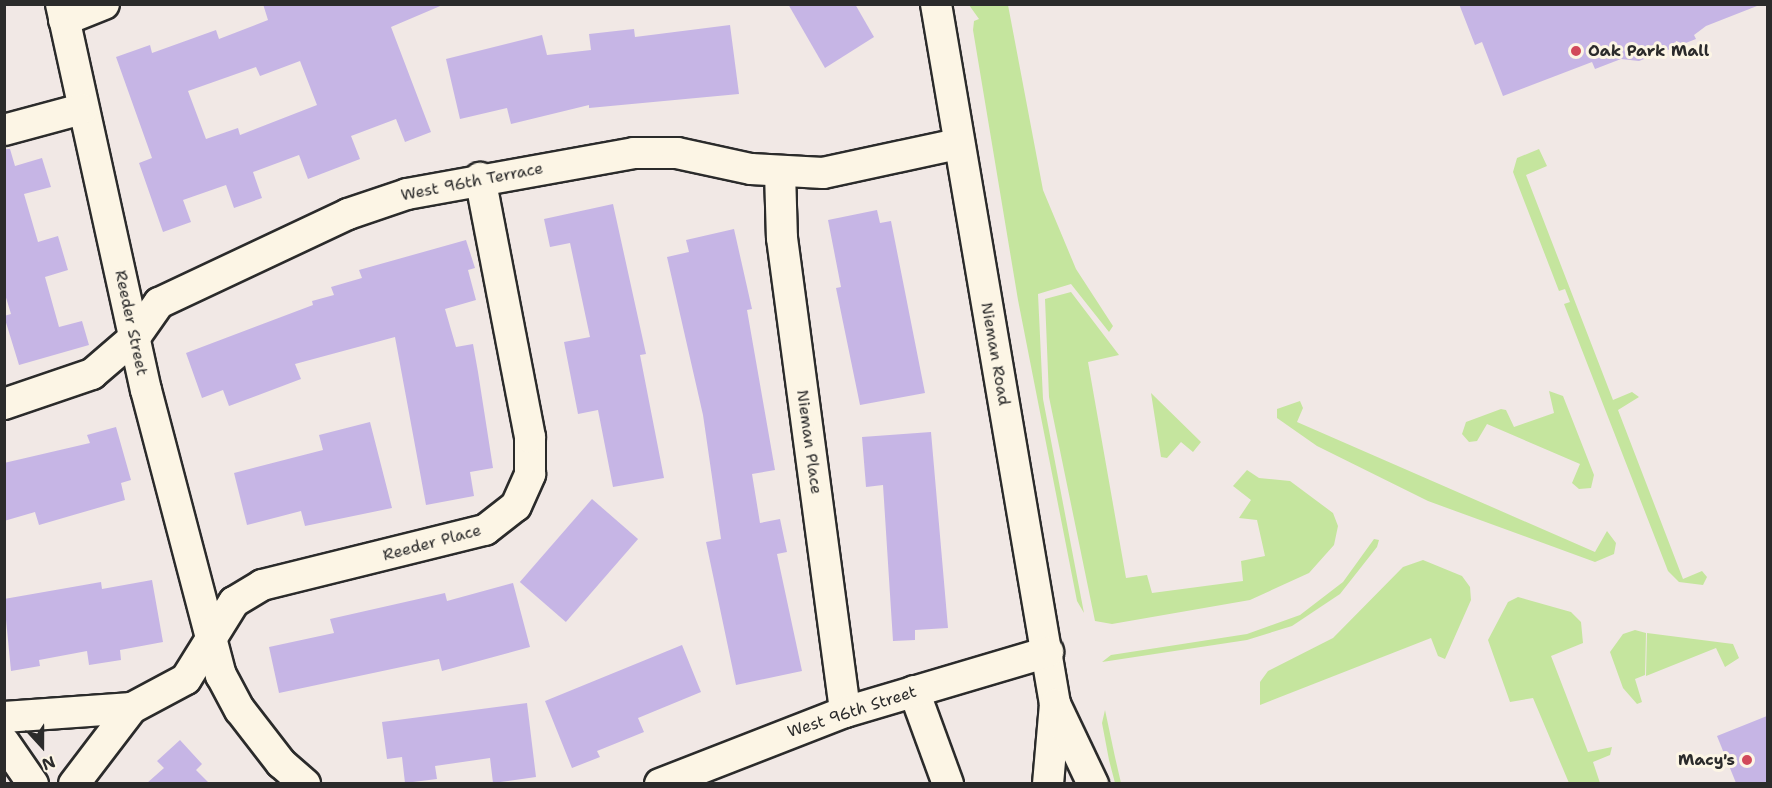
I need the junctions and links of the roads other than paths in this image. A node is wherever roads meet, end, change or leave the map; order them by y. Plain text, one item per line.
1 (104, 4) edge
2 (936, 4) edge
3 (63, 12) edge
4 (82, 109) junction
5 (4, 130) edge
6 (957, 144) junction
7 (780, 172) junction
8 (480, 178) junction
9 (135, 337) junction
10 (4, 404) edge
11 (213, 638) junction
12 (1048, 652) junction
13 (914, 691) junction
14 (1055, 704) junction
15 (132, 708) junction
16 (845, 712) junction
17 (4, 717) edge
18 (4, 742) edge
19 (33, 783) edge
20 (74, 783) edge
21 (305, 783) edge
22 (660, 783) edge
23 (948, 783) edge
24 (1048, 783) edge
25 (1093, 783) edge

1 - 3 street
2 - 6 street, Nieman Road
3 - 4 street, Reeder Street
4 - 5 street
4 - 9 street, Reeder Street
6 - 7 street, West 96th Terrace
6 - 12 street, Nieman Road
7 - 8 street, West 96th Terrace
7 - 16 street, Nieman Place
8 - 9 street, West 96th Terrace
8 - 11 street, Reeder Place
9 - 10 street, West 96th Terrace
9 - 11 street, Reeder Street
11 - 15 street
11 - 21 street, Reeder Street
12 - 13 street, West 96th Street
12 - 14 street, Nieman Road
13 - 16 street, West 96th Street
13 - 23 street
14 - 24 street, Nieman Road
14 - 25 street, Nieman Road
15 - 17 street
15 - 20 street
16 - 22 street, West 96th Street
18 - 19 street

